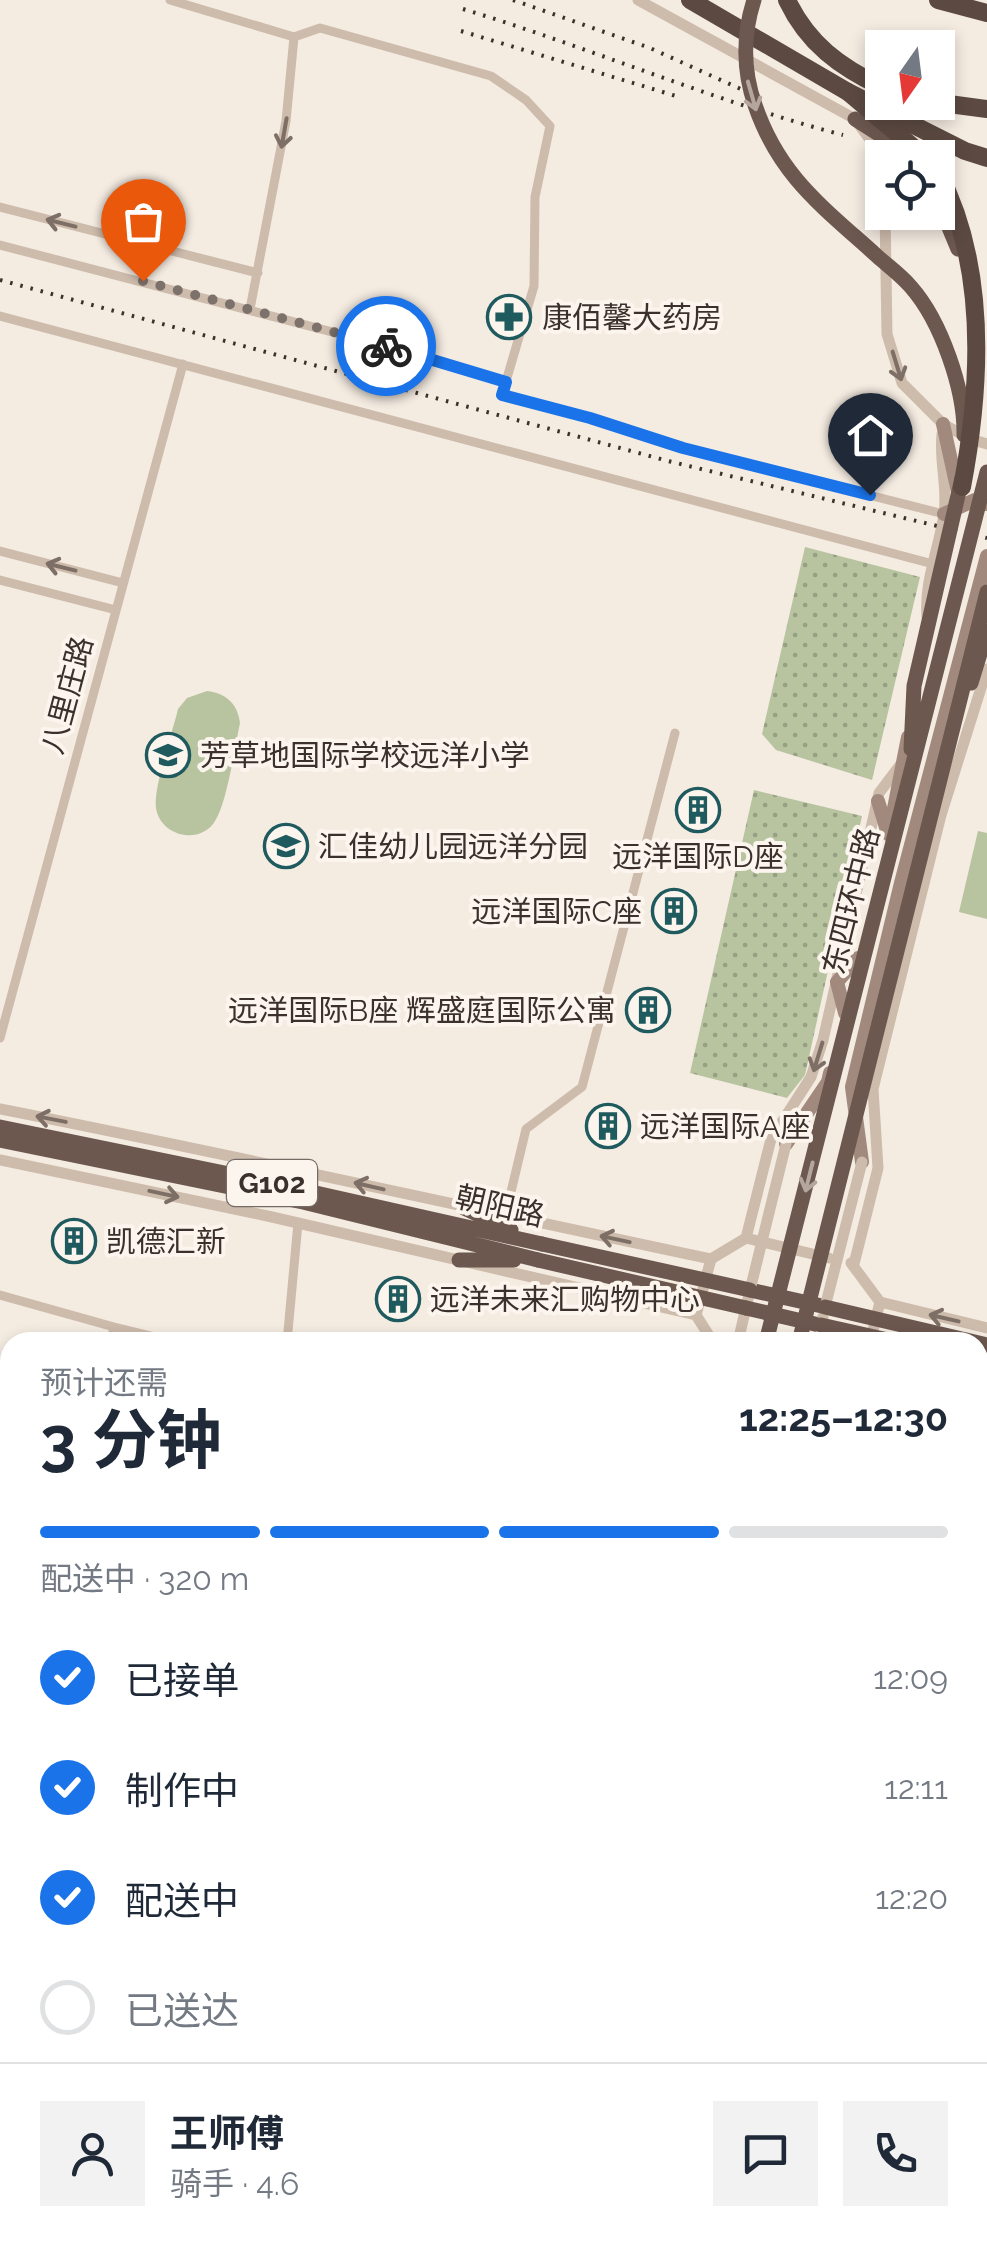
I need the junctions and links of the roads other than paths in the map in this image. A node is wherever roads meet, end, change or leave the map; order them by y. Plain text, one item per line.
1 (170, 0) edge
2 (638, 0) edge
3 (657, 0) edge
4 (690, 0) edge
5 (754, 0) edge
6 (787, 0) edge
7 (938, 0) edge
8 (987, 13) edge
9 (689, 28) junction
10 (294, 36) junction
11 (865, 80) edge
12 (848, 92) junction
13 (955, 105) edge
14 (987, 109) edge
15 (855, 118) junction
16 (870, 140) edge
17 (888, 140) edge
18 (905, 140) edge
19 (987, 158) edge
20 (955, 202) edge
21 (0, 207) edge
22 (886, 230) edge
23 (951, 230) edge
24 (0, 245) edge
25 (258, 272) junction
26 (250, 309) junction
27 (0, 316) edge
28 (182, 364) junction
29 (506, 382) junction
30 (964, 421) junction
31 (943, 424) junction
32 (987, 444) edge
33 (987, 472) edge
34 (961, 496) junction
35 (987, 504) edge
36 (944, 514) junction
37 (0, 551) edge
38 (987, 556) edge
39 (933, 564) junction
40 (0, 580) edge
41 (123, 583) junction
42 (987, 592) edge
43 (116, 610) junction
44 (935, 622) junction
45 (968, 630) junction
46 (987, 631) edge
47 (930, 646) junction
48 (987, 669) edge
49 (674, 733) dead end
50 (901, 764) junction
51 (909, 786) junction
52 (938, 792) junction
53 (878, 801) junction
54 (889, 836) junction
55 (858, 958) junction
56 (837, 982) junction
57 (0, 983) edge
58 (14, 986) junction
59 (845, 1013) junction
60 (0, 1038) edge
61 (0, 1109) edge
62 (0, 1127) edge
63 (0, 1140) edge
64 (786, 1144) joint
65 (0, 1160) edge
66 (862, 1162) joint
67 (464, 1208) junction
68 (505, 1217) junction
69 (298, 1222) junction
70 (746, 1238) junction
71 (540, 1252) junction
72 (710, 1259) junction
73 (458, 1260) junction
74 (854, 1264) junction
75 (750, 1290) junction
76 (0, 1295) edge
77 (880, 1302) junction
78 (826, 1307) junction
79 (746, 1308) junction
80 (696, 1315) junction
81 (821, 1325) junction
82 (114, 1327) junction
83 (987, 1328) edge
84 (113, 1332) edge
85 (135, 1332) edge
86 (288, 1332) edge
87 (707, 1332) edge
88 (740, 1332) edge
89 (769, 1332) edge
90 (802, 1332) edge
91 (819, 1332) edge
92 (853, 1332) edge
93 (872, 1332) edge
94 (935, 1332) edge

1 - 10 street
2 - 9 street
3 - 9 street
4 - 12 highway
5 -> 30 highway, bridge
6 - 11 highway
7 - 8 highway
9 - 15 street
10 -> 25 street
10 - 29 street
12 - 18 highway, bridge
12 - 19 highway, bridge
13 - 14 highway
15 - 16 street
15 - 17 highway
20 - 34 highway, bridge
25 -> 21 street
22 -> 31 street, bridge
23 - 30 highway, bridge
24 - 26 street
25 - 26 street
26 - 29 street
27 - 28 street
28 - 39 street
28 - 41 street, 八里庄路
29 - 36 street
30 - 34 highway, bridge
31 - 32 street
31 - 34 main road, 东四环中路
31 - 36 street, 东四环中路
33 - 51 highway, 东四环中路, bridge
34 - 35 main road
34 - 36 main road
34 - 44 main road, 东四环中路
34 - 51 highway, bridge
36 - 39 street, 东四环中路
41 -> 37 street
38 - 45 main road, 东四环中路
39 - 47 street, 东四环中路
40 - 43 street
41 - 43 street, 八里庄路
42 - 52 highway, 东四环中路, bridge
43 - 58 street, 八里庄路
44 - 45 main road
44 - 47 main road, 东四环中路
45 - 66 main road, 东四环中路
46 - 52 highway, bridge
47 - 50 main road, 东四环中路
48 - 74 street
49 - 68 street
50 - 53 street, 东四环中路
50 - 54 main road, 东四环中路
51 -> 89 highway, 东四环中路, bridge
52 - 90 highway, 东四环中路, bridge
53 - 54 main road
53 - 56 street, 东四环中路
54 - 55 main road, 东四环中路
55 - 56 main road
55 - 59 main road, 东四环中路
56 - 59 main road
56 -> 70 street, 东四环中路
57 - 58 street
58 - 60 street, 八里庄路
59 - 64 main road, 东四环中路
67 -> 61 street, 朝阳路
62 - 71 highway, 朝阳路 / G102
63 - 71 highway, 朝阳路 / G102
64 - 75 street, 东四环中路, bridge
65 -> 69 street, 朝阳路
66 - 78 street, 东四环中路, bridge
67 - 68 street, 朝阳路
67 - 71 highway
72 -> 68 street, 朝阳路
69 - 73 street, 朝阳路
69 - 86 street
70 - 72 street
70 - 74 street
71 - 73 highway
71 - 75 highway, 朝阳路 / G102, bridge
71 - 79 highway, 朝阳路 / G102, bridge
72 - 80 street
73 - 80 street, 朝阳路
74 - 77 street
75 - 78 highway, 朝阳路 / G102, bridge
75 - 79 street, 东四环中路, bridge
76 - 82 street
83 -> 77 street
77 - 93 street
78 - 81 street, 东四环中路, bridge
78 - 94 highway, 朝阳路 / G102, bridge
79 - 81 highway, 朝阳路 / G102, bridge
79 - 88 street
80 - 87 street
81 - 91 street, 东四环中路
81 - 92 highway, 朝阳路 / G102, bridge
82 - 84 street
82 - 85 street

